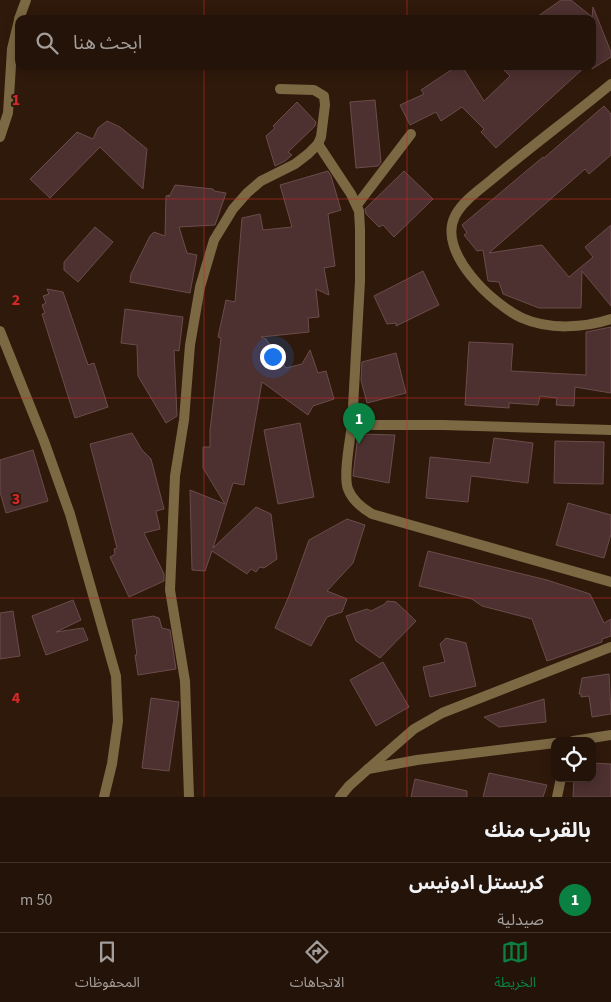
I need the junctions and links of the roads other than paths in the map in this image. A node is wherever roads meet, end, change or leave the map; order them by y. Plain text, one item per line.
1 (26, 0) edge
2 (20, 15) edge
3 (15, 36) edge
4 (611, 84) edge
5 (280, 89) dead end
6 (411, 134) dead end
7 (0, 137) edge
8 (318, 144) junction
9 (357, 205) junction
10 (611, 319) edge
11 (0, 331) edge
12 (352, 426) junction
13 (611, 430) edge
14 (611, 582) edge
15 (611, 647) edge
16 (611, 735) edge
17 (596, 737) edge
18 (551, 743) edge
19 (368, 768) junction
20 (560, 782) edge
21 (104, 797) edge
22 (190, 797) edge
23 (340, 797) edge
24 (557, 797) edge

1 - 2 street
3 - 7 street
4 - 10 street
5 - 8 street
6 - 9 street
8 - 9 street
8 - 22 street
9 - 12 street
11 - 21 street
12 - 13 street
12 - 14 street
15 - 19 street
16 - 17 street
18 - 19 street
19 - 23 street
20 - 24 street

